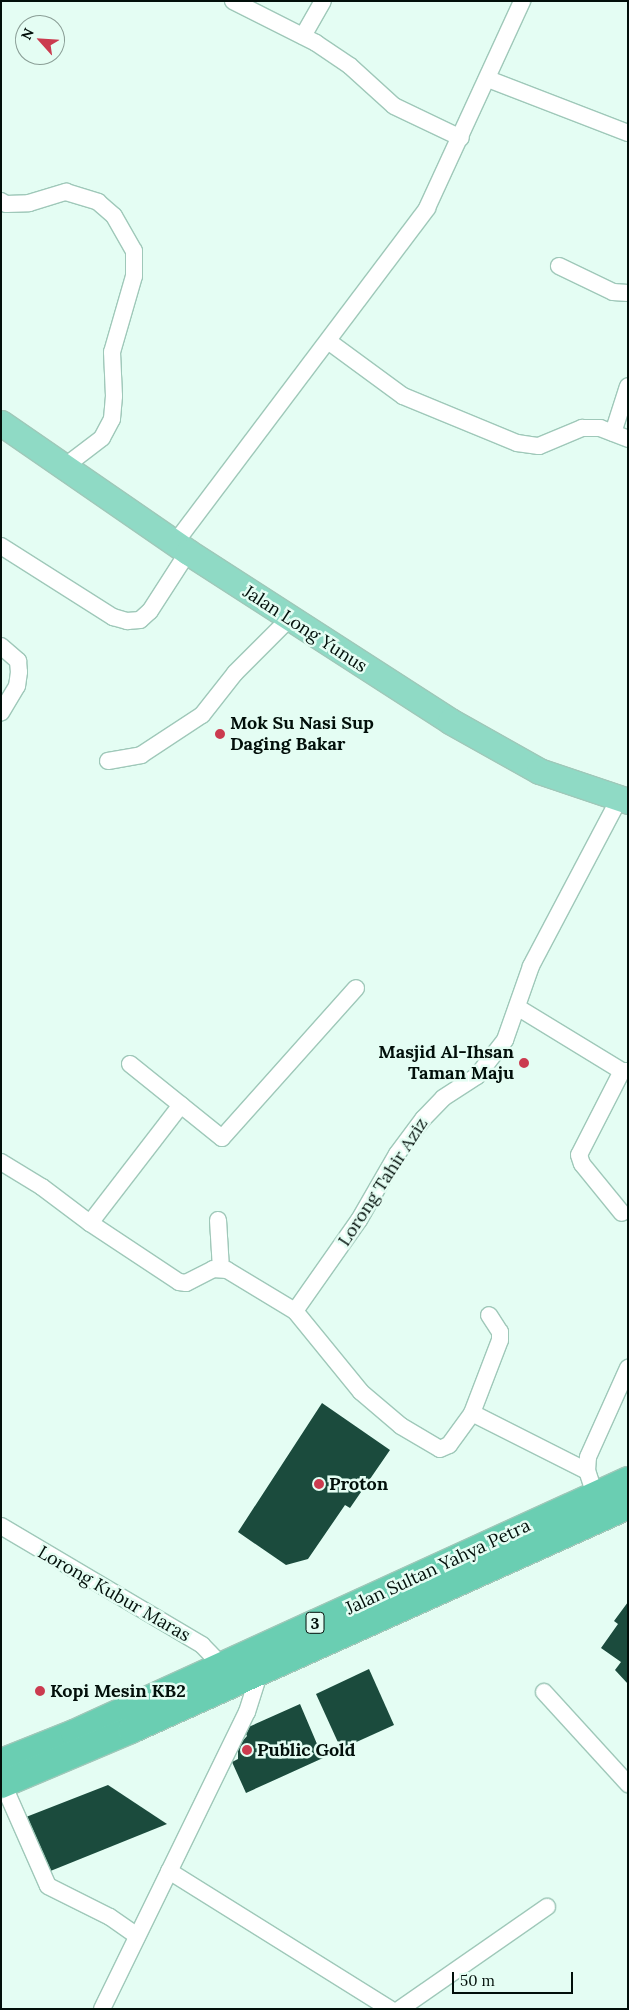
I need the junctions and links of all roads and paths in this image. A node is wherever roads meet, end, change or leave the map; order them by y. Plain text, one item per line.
1 (233, 1) edge
2 (323, 1) edge
3 (522, 1) edge
4 (303, 36) junction
5 (488, 79) junction
6 (628, 134) edge
7 (461, 138) junction
8 (1, 202) edge
9 (559, 266) dead end
10 (628, 294) edge
11 (328, 341) junction
12 (628, 386) edge
13 (1, 423) edge
14 (620, 436) edge
15 (64, 467) junction
16 (1, 546) edge
17 (182, 548) junction
18 (290, 618) junction
19 (1, 646) edge
20 (1, 714) edge
21 (108, 761) dead end
22 (623, 799) edge
23 (356, 988) dead end
24 (517, 1007) junction
25 (130, 1064) dead end
26 (625, 1071) edge
27 (181, 1105) junction
28 (1, 1162) edge
29 (622, 1214) dead end
30 (218, 1220) dead end
31 (90, 1224) junction
32 (221, 1268) junction
33 (295, 1311) junction
34 (489, 1315) dead end
35 (628, 1368) edge
36 (472, 1413) junction
37 (587, 1471) junction
38 (628, 1480) edge
39 (595, 1495) junction
40 (628, 1506) edge
41 (1, 1526) edge
42 (222, 1666) junction
43 (260, 1671) junction
44 (544, 1692) dead end
45 (2, 1777) edge
46 (628, 1784) edge
47 (169, 1871) junction
48 (547, 1907) dead end
49 (137, 1936) junction
50 (102, 2009) edge
51 (390, 2009) edge
52 (400, 2009) edge

1 - 4 street
2 - 4 street
3 - 5 street
4 - 7 street
5 - 6 street
5 - 7 street
7 - 11 street
8 - 15 street
9 - 10 street
11 - 14 street
11 - 17 street
12 - 14 street
13 - 15 main road, Jalan Long Yunus
15 - 17 main road, Jalan Long Yunus
16 - 17 street
17 - 18 main road, Jalan Long Yunus
18 - 21 street
18 - 22 main road, Jalan Long Yunus
19 - 20 street
22 - 24 street, Lorong Tahir Aziz
23 - 27 street
24 - 26 street
24 - 33 street, Lorong Tahir Aziz
25 - 27 street
26 - 29 street
27 - 31 street
28 - 31 street
30 - 32 street
31 - 32 street
32 - 33 street
33 - 36 street
34 - 36 street
35 - 37 street
36 - 37 street
37 - 39 street
38 - 39 highway, Jalan Sultan Yahya Petra / 3
39 - 42 highway, Jalan Sultan Yahya Petra / 3
40 - 43 highway, Jalan Sultan Yahya Petra / 3
41 - 42 street, Lorong Kubur Maras
42 - 45 highway, Jalan Sultan Yahya Petra / 3
43 - 45 highway, Jalan Sultan Yahya Petra / 3
43 - 47 street
44 - 46 street
45 - 49 street
47 - 49 street
47 - 51 street
48 - 52 street
49 - 50 street

